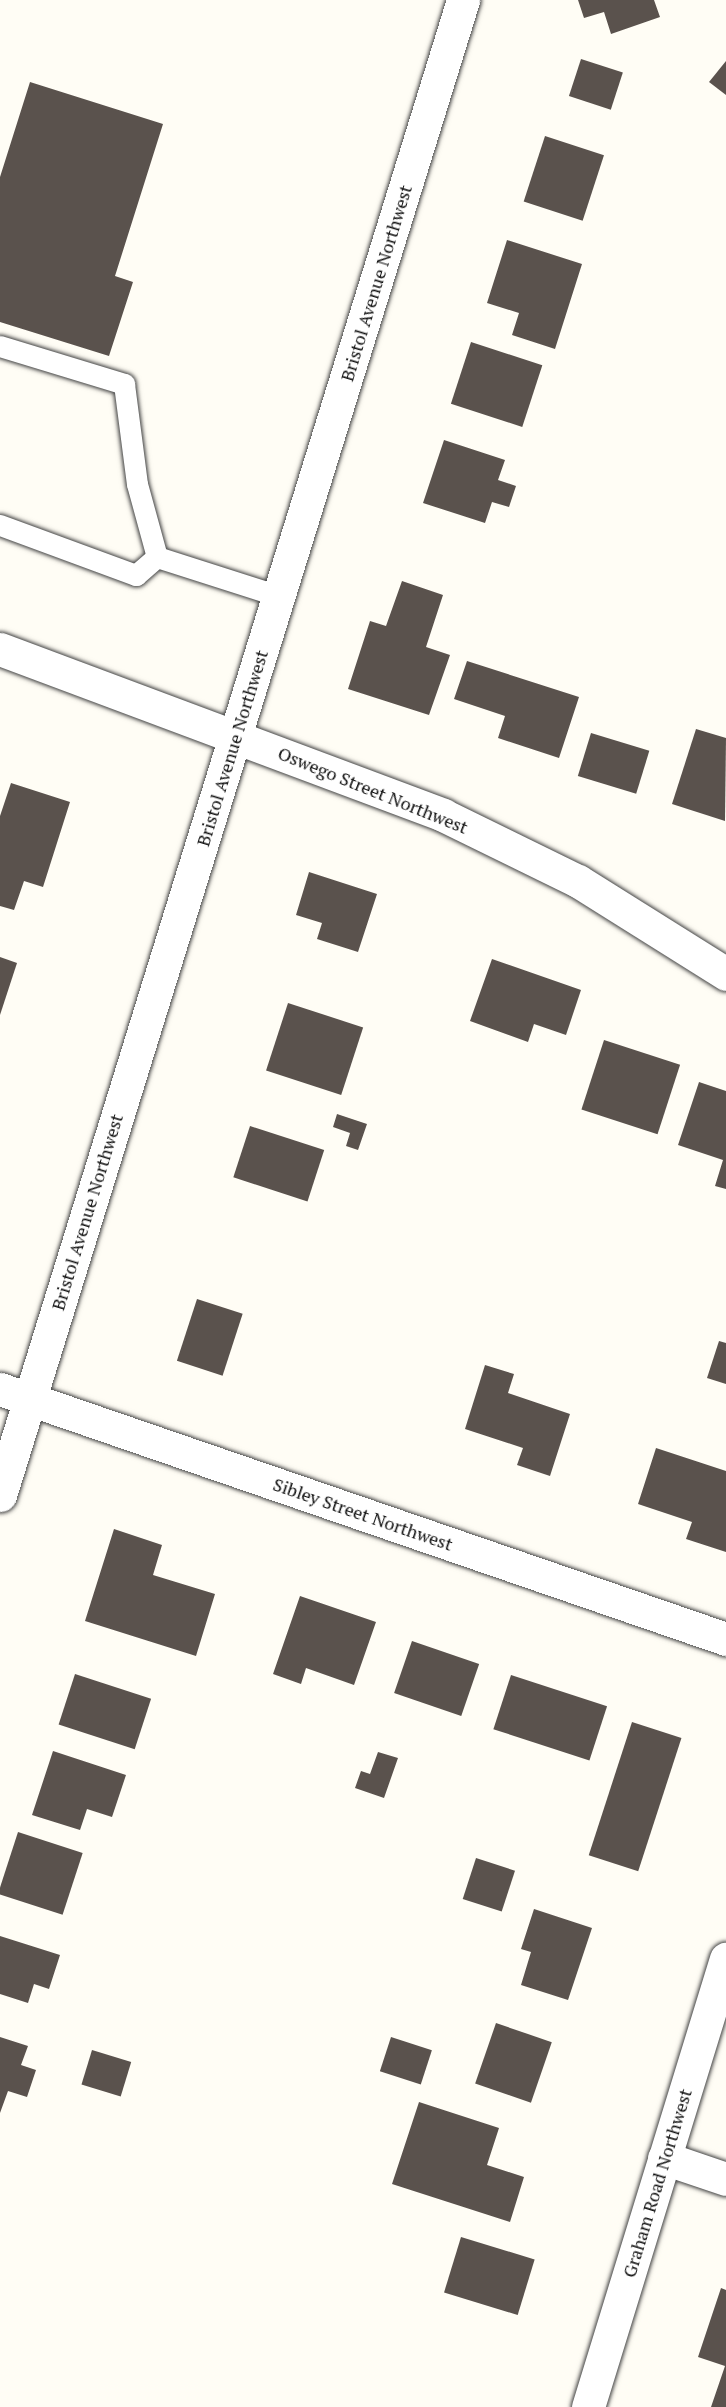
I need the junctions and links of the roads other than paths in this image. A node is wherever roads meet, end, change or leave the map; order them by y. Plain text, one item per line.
1 (463, 0) edge
2 (0, 346) edge
3 (0, 525) edge
4 (157, 557) junction
5 (279, 597) junction
6 (0, 649) edge
7 (237, 736) junction
8 (726, 974) edge
9 (14, 1394) edge
10 (0, 1495) edge
11 (726, 1639) edge
12 (726, 1959) edge
13 (664, 2158) junction
14 (726, 2178) edge
15 (588, 2407) edge

1 - 5 street, Bristol Avenue Northwest
2 - 4 lane
3 - 4 lane
4 - 5 lane
5 - 7 street, Bristol Avenue Northwest
6 - 7 street, Oswego Street Northwest
7 - 8 street, Oswego Street Northwest
7 - 9 street, Bristol Avenue Northwest
9 - 10 street, Bristol Avenue Northwest
9 - 11 street, Sibley Street Northwest
12 - 13 street, Graham Road Northwest
13 - 14 street
13 - 15 street, Graham Road Northwest

